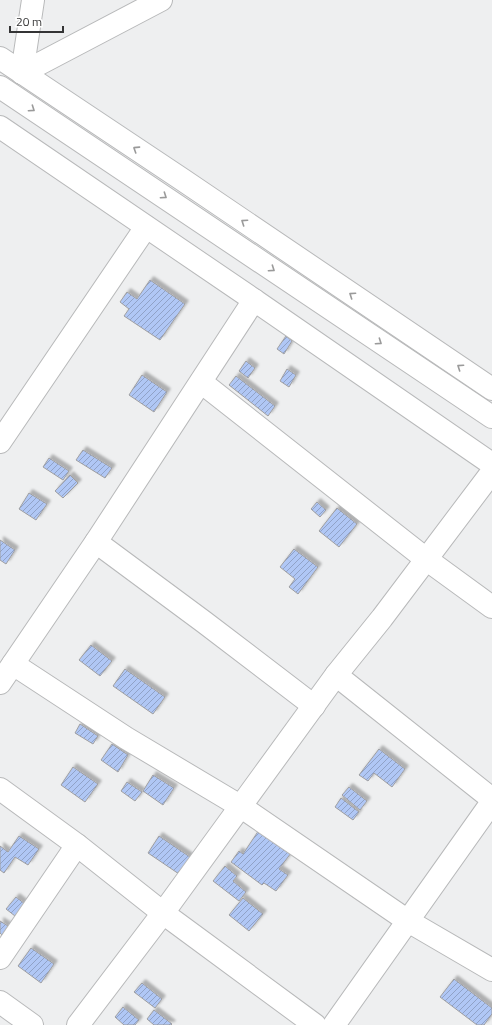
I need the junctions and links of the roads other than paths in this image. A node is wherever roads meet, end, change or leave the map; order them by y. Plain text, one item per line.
1 (33, 0) edge
2 (158, 1) edge
3 (0, 58) edge
4 (22, 74) junction
5 (0, 87) edge
6 (0, 127) edge
7 (146, 227) junction
8 (254, 300) junction
9 (201, 382) junction
10 (492, 389) edge
11 (492, 417) edge
12 (0, 442) edge
13 (492, 464) edge
14 (492, 472) edge
15 (96, 542) junction
16 (426, 559) junction
17 (492, 607) edge
18 (13, 664) junction
19 (336, 675) junction
20 (0, 683) edge
21 (314, 706) junction
22 (0, 788) edge
23 (492, 799) edge
24 (492, 802) edge
25 (240, 806) junction
26 (77, 845) junction
27 (163, 913) junction
28 (408, 921) junction
29 (0, 958) edge
30 (492, 970) edge
31 (0, 1002) edge
32 (32, 1025) edge
33 (78, 1025) edge
34 (315, 1025) edge
35 (334, 1025) edge

1 - 4 main road
2 - 4 main road
3 - 4 main road
10 -> 4 main road
5 -> 11 main road
6 - 7 main road
7 - 8 main road
7 - 12 main road
8 - 9 main road
8 - 13 main road
9 - 15 main road
9 - 16 main road
14 - 16 main road
15 - 18 main road
15 - 21 main road
16 - 17 main road
16 - 19 main road
18 - 20 main road
18 - 25 main road
19 - 21 main road
19 - 23 main road
21 - 25 main road
22 - 26 main road
24 - 28 main road
25 - 27 main road
25 - 28 main road
26 - 27 main road
26 - 29 main road
27 - 33 main road
27 - 34 main road
28 - 30 main road
28 - 35 main road
31 - 32 main road

